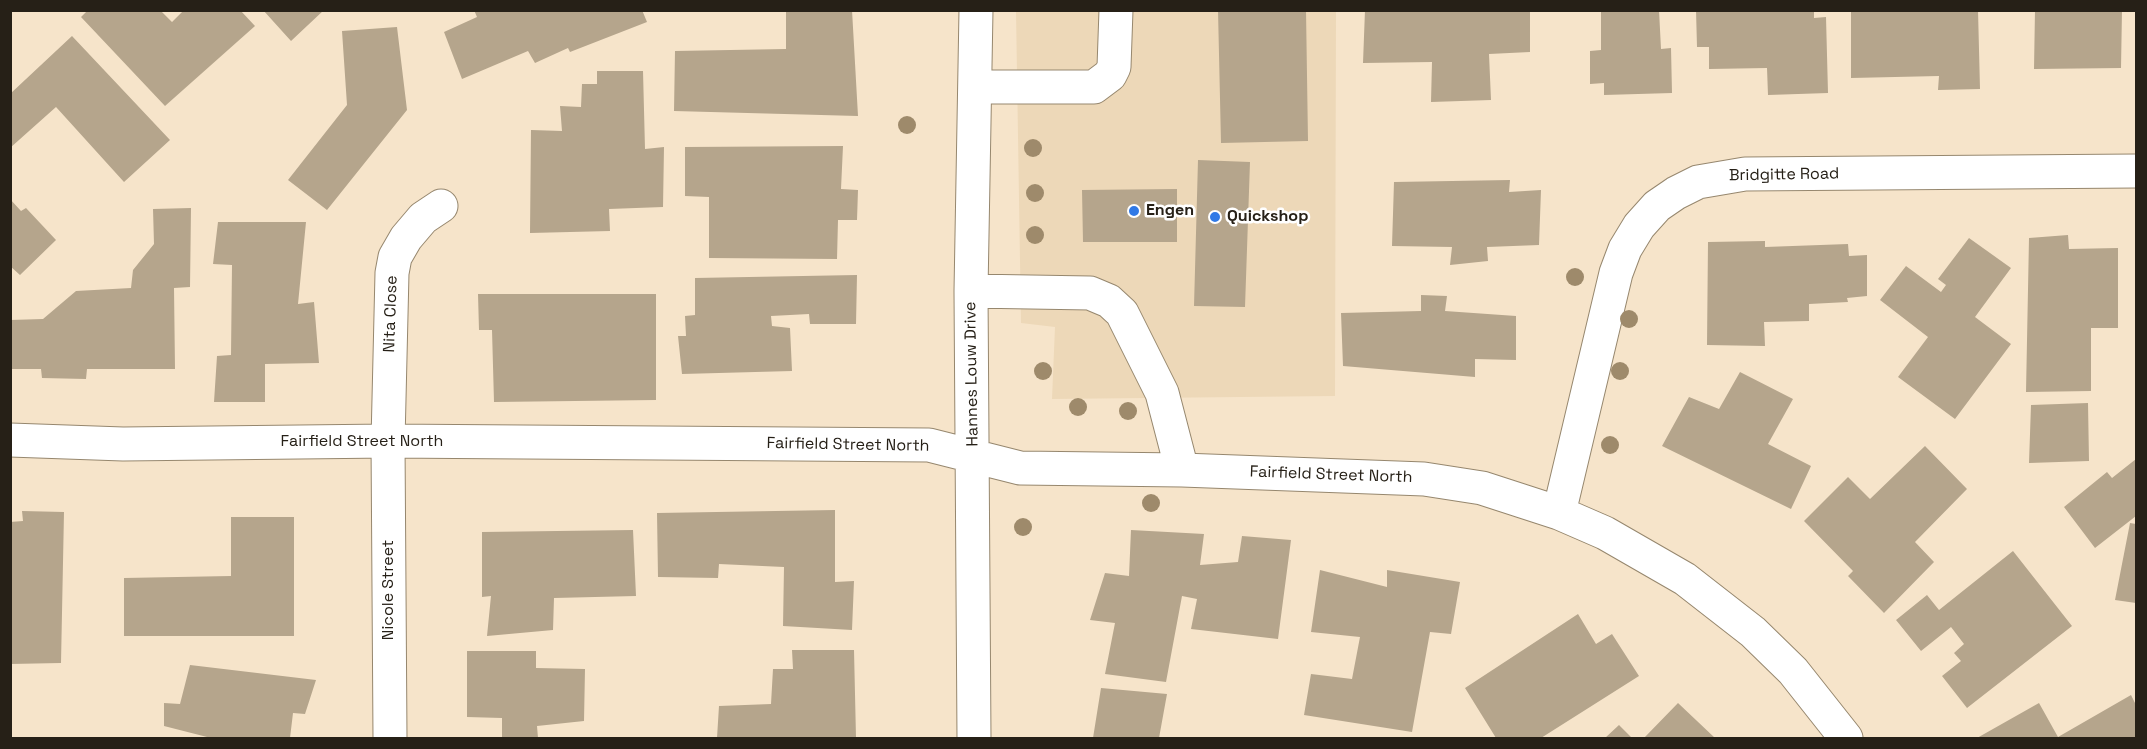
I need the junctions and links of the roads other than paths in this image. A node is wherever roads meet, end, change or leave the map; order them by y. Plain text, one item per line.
1 (976, 10) edge
2 (1116, 10) edge
3 (975, 87) junction
4 (2136, 171) edge
5 (441, 206) dead end
6 (971, 291) junction
7 (10, 440) edge
8 (388, 441) junction
9 (973, 456) junction
10 (1182, 470) junction
11 (1559, 513) junction
12 (390, 738) edge
13 (974, 738) edge
14 (1846, 738) edge

1 - 3 street, Hannes Louw Drive
2 - 3 street
3 - 6 street, Hannes Louw Drive
4 - 11 street, Bridgitte Road
5 - 8 street, Nita Close
6 - 9 street, Hannes Louw Drive
6 - 10 street
7 - 8 street, Fairfield Street North
8 - 9 street, Fairfield Street North
8 - 12 street, Nicole Street
9 - 10 street, Fairfield Street North
9 - 13 street, Hannes Louw Drive
10 - 11 street, Fairfield Street North
11 - 14 street, Fairfield Street North

